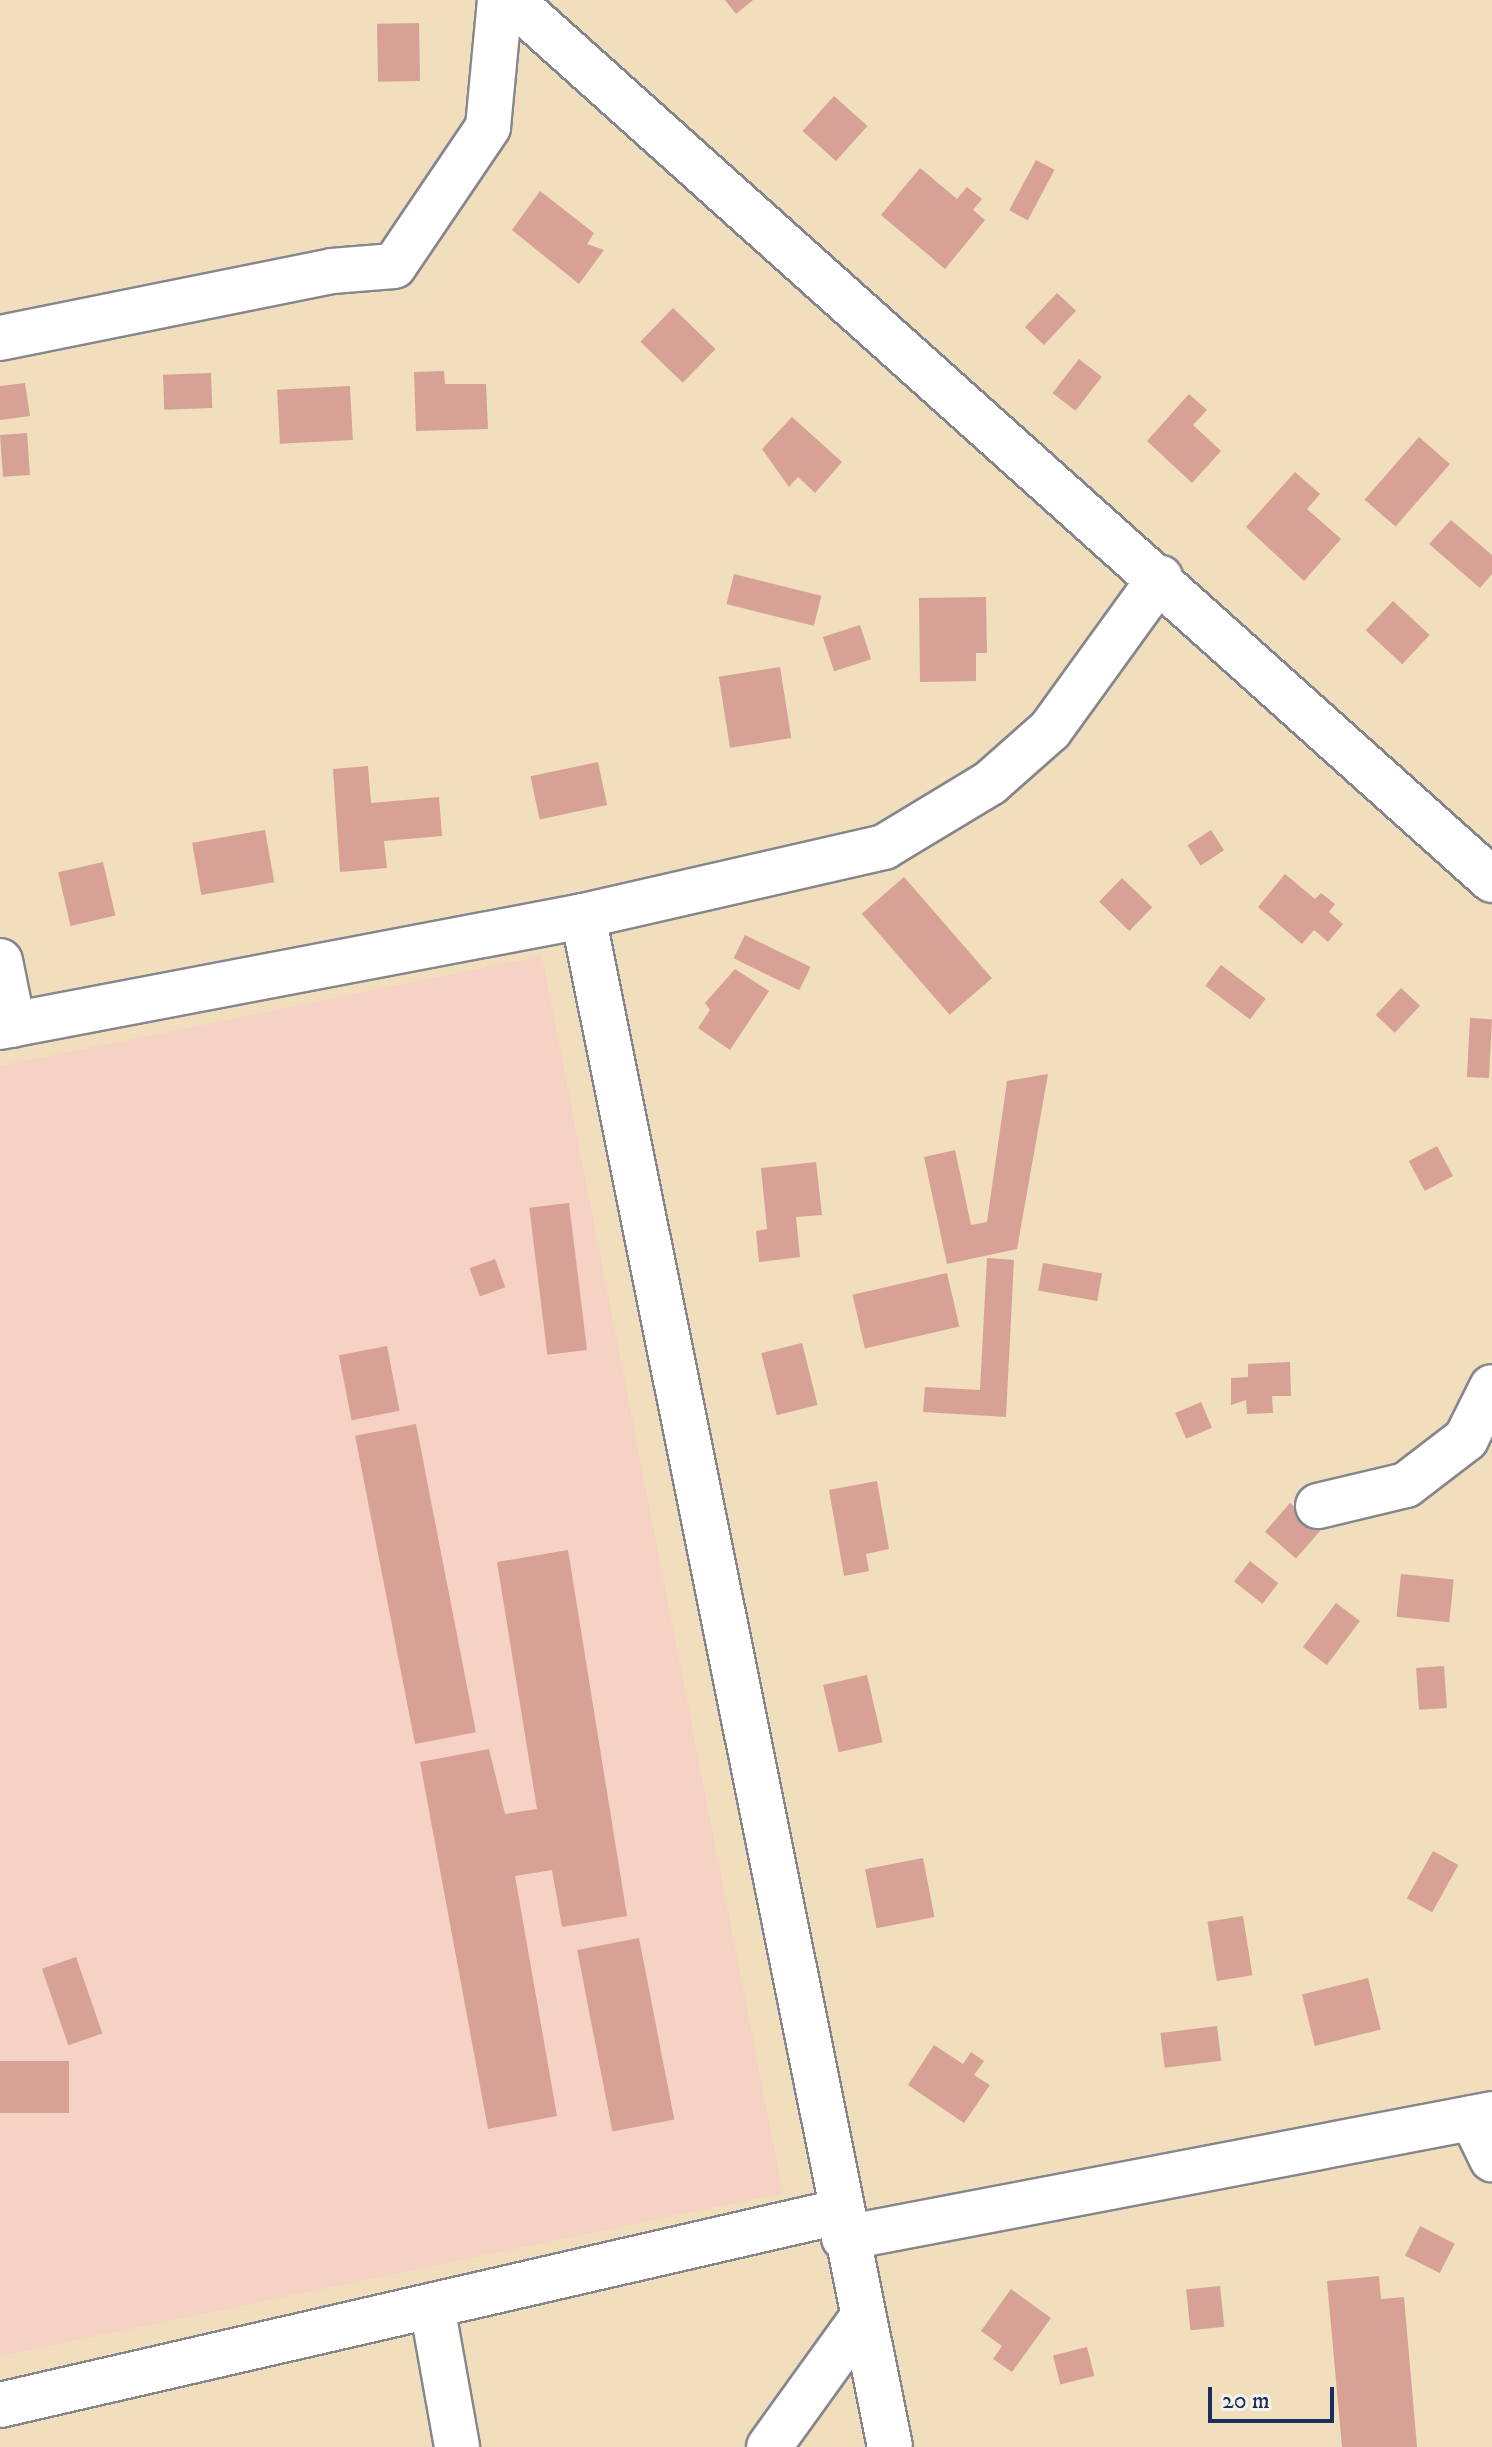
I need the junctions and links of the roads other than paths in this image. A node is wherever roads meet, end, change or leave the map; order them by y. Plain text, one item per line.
1 (500, 0) edge
2 (511, 0) edge
3 (0, 338) edge
4 (1160, 578) junction
5 (1492, 880) edge
6 (583, 916) junction
7 (0, 961) edge
8 (6, 1026) edge
9 (1492, 1387) edge
10 (1318, 1506) dead end
11 (1482, 2116) edge
12 (1492, 2159) edge
13 (843, 2224) junction
14 (432, 2306) junction
15 (862, 2318) junction
16 (0, 2405) edge
17 (457, 2447) edge
18 (769, 2447) edge
19 (890, 2447) edge

1 - 3 street
2 - 4 street
4 - 5 street
4 - 6 street
6 - 8 street
6 - 13 street
7 - 8 street
9 - 10 street
11 - 12 street
11 - 13 street
13 - 14 street
13 - 15 street
14 - 16 street
14 - 17 street
15 - 18 street
15 - 19 street

